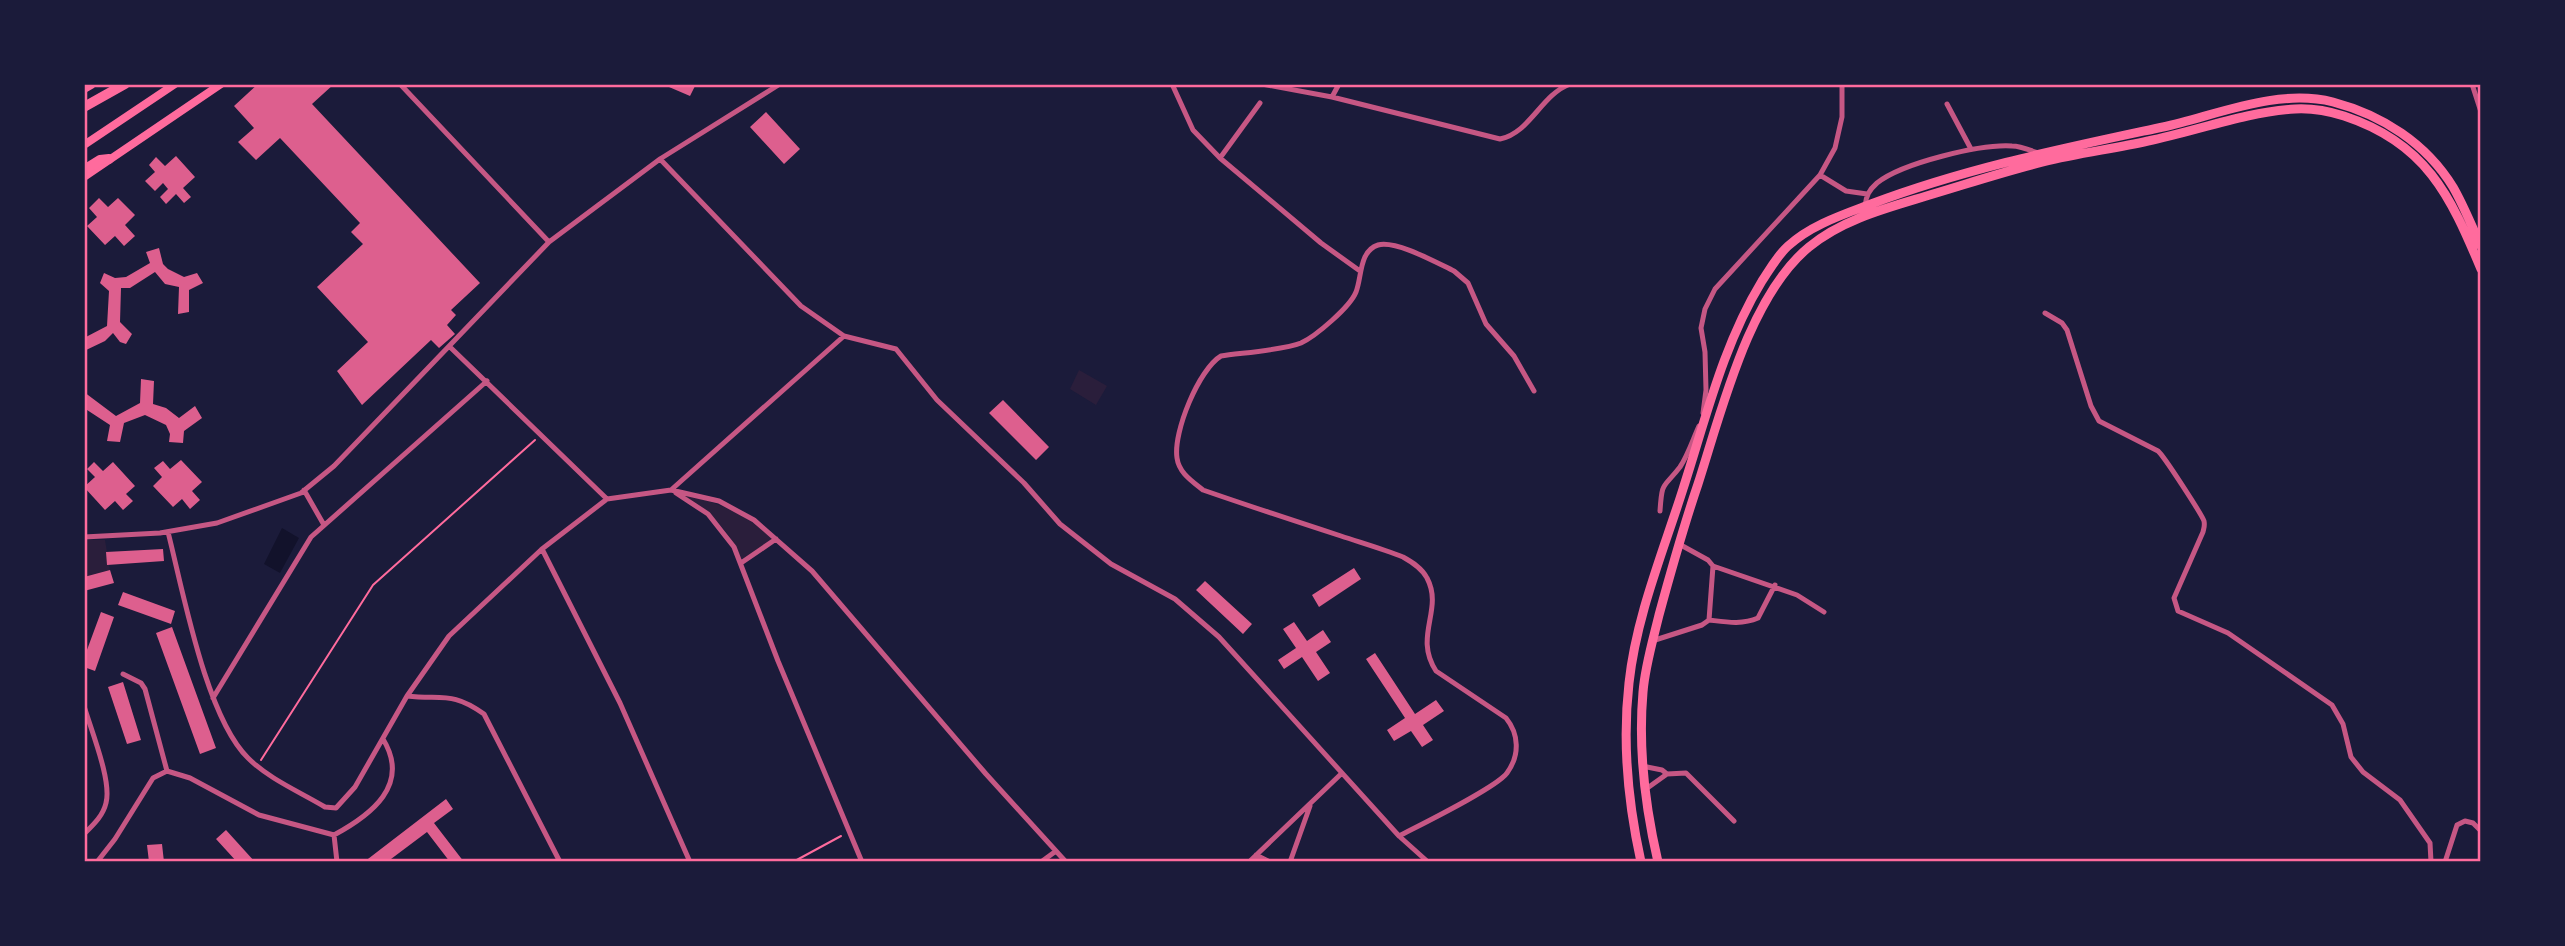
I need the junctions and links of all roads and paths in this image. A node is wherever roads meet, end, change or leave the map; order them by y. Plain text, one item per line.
1 (91, 84) edge
2 (125, 84) edge
3 (175, 84) edge
4 (221, 84) edge
5 (400, 84) edge
6 (780, 84) edge
7 (1172, 84) edge
8 (1262, 84) edge
9 (1339, 84) edge
10 (1570, 84) edge
11 (1842, 84) edge
12 (2472, 84) edge
13 (84, 88) edge
14 (1332, 97) junction
15 (1260, 103) dead end
16 (1947, 104) dead end
17 (84, 107) edge
18 (2481, 112) edge
19 (84, 145) edge
20 (1971, 149) junction
21 (2038, 153) junction
22 (1220, 158) junction
23 (109, 159) junction
24 (660, 159) junction
25 (84, 170) edge
26 (1821, 175) junction
27 (84, 177) edge
28 (1867, 194) junction
29 (1865, 206) junction
30 (549, 242) junction
31 (2481, 246) edge
32 (2481, 270) edge
33 (1360, 271) junction
34 (2045, 313) dead end
35 (844, 335) junction
36 (450, 347) junction
37 (487, 381) junction
38 (1534, 391) dead end
39 (541, 434) junction
40 (1684, 469) junction
41 (304, 490) junction
42 (671, 490) junction
43 (607, 499) junction
44 (1660, 511) dead end
45 (324, 524) junction
46 (168, 532) junction
47 (84, 537) edge
48 (776, 540) junction
49 (1678, 544) junction
50 (542, 549) junction
51 (741, 564) junction
52 (1713, 566) junction
53 (1775, 585) junction
54 (1824, 612) dead end
55 (1709, 620) junction
56 (1652, 641) junction
57 (123, 674) dead end
58 (407, 696) junction
59 (213, 698) junction
60 (84, 706) edge
61 (383, 739) junction
62 (257, 766) junction
63 (1642, 766) junction
64 (167, 771) junction
65 (1341, 774) junction
66 (1667, 774) junction
67 (1644, 791) junction
68 (1311, 803) junction
69 (1734, 821) dead end
70 (2481, 831) edge
71 (849, 832) junction
72 (84, 834) edge
73 (334, 835) junction
74 (1399, 836) junction
75 (1056, 851) junction
76 (1256, 855) junction
77 (97, 862) edge
78 (337, 862) edge
79 (560, 862) edge
80 (690, 862) edge
81 (793, 862) edge
82 (862, 862) edge
83 (1041, 862) edge
84 (1066, 862) edge
85 (1249, 862) edge
86 (1270, 862) edge
87 (1290, 862) edge
88 (1428, 862) edge
89 (1641, 862) edge
90 (1658, 862) edge
91 (2431, 862) edge
92 (2445, 862) edge

1 - 13 highway
2 - 17 highway
3 - 19 main road
4 - 23 main road
5 - 30 street
6 - 24 street
7 - 22 street
8 - 14 street
9 - 14 street
10 - 14 street
11 - 26 street
12 - 18 street
15 - 22 street
16 - 20 street
20 - 21 street
20 - 28 street
21 - 29 main road
21 - 31 main road
22 - 33 street
23 - 25 highway
23 - 27 main road
24 - 30 street
24 - 35 street
26 - 28 street
26 - 40 street
28 - 29 street
29 - 40 main road
30 - 36 street
32 - 49 main road
33 - 38 street
33 - 74 street
34 - 91 street
35 - 42 street
35 - 65 street
36 - 37 street
36 - 41 street
37 - 39 street
37 - 45 street
39 - 43 street
39 - 62 path
40 - 44 street
40 - 89 main road
41 - 45 street
41 - 46 street
42 - 43 street
42 - 48 street
42 - 51 street
43 - 50 street
45 - 59 street
46 - 47 street
46 - 59 street
48 - 51 street
48 - 75 street
49 - 52 street
49 - 56 main road
50 - 58 street
50 - 80 street
51 - 71 street
52 - 53 street
52 - 55 street
53 - 54 street
53 - 55 street
55 - 56 street
56 - 63 main road
57 - 64 street
58 - 61 street
58 - 79 street
59 - 62 street
60 - 72 street
61 - 62 street
61 - 73 street
63 - 66 street
63 - 67 main road
64 - 73 street
64 - 77 street
65 - 68 street
65 - 74 street
66 - 67 street
66 - 69 street
67 - 90 main road
68 - 76 street
68 - 87 street
70 - 92 street
71 - 81 path
71 - 82 street
73 - 78 street
74 - 88 street
75 - 83 street
75 - 84 street
76 - 85 street
76 - 86 street

